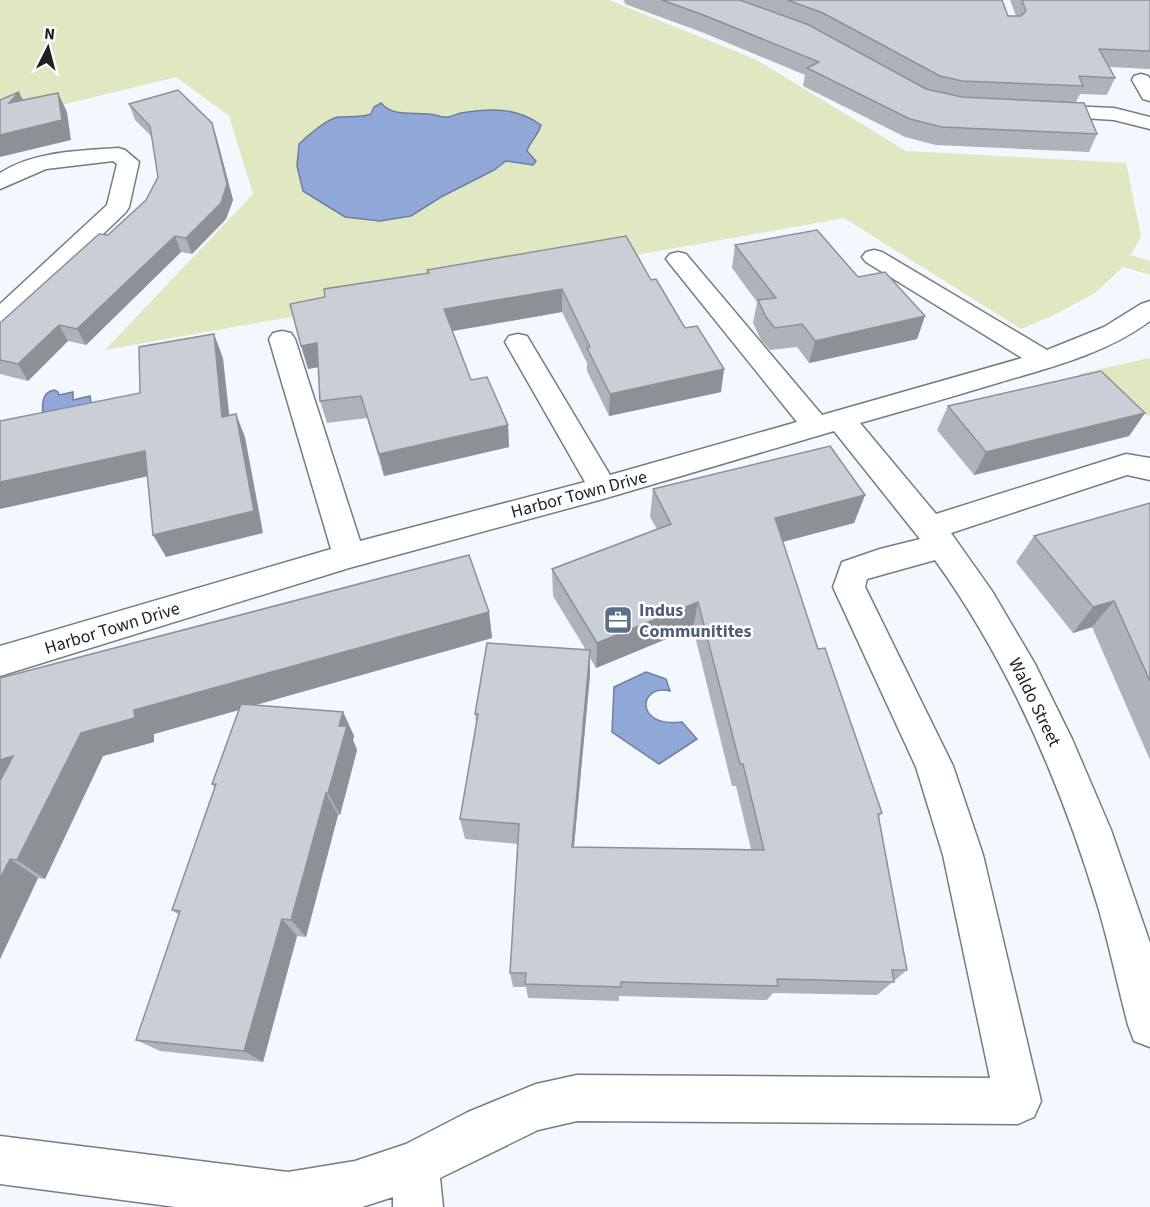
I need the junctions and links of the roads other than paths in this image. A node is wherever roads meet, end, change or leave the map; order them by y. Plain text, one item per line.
1 (1023, 110) edge
2 (1150, 123) edge
3 (0, 183) edge
4 (874, 257) dead end
5 (678, 259) dead end
6 (1150, 309) edge
7 (0, 318) edge
8 (282, 339) dead end
9 (518, 342) dead end
10 (1045, 360) junction
11 (829, 423) junction
12 (1150, 469) edge
13 (603, 488) junction
14 (936, 537) junction
15 (350, 556) junction
16 (0, 661) edge
17 (1150, 1025) edge
18 (0, 1160) edge
19 (417, 1186) edge

1 - 2 street
3 - 7 street
4 - 10 street
5 - 11 street, Waldo Street
6 - 10 street, Harbor Town Drive
8 - 15 street
9 - 13 street
10 - 11 street, Harbor Town Drive
11 - 13 street, Harbor Town Drive
11 - 14 street, Waldo Street
12 - 14 street
13 - 15 street, Harbor Town Drive
14 - 17 street, Waldo Street
14 - 19 street
15 - 16 street, Harbor Town Drive
18 - 19 street

